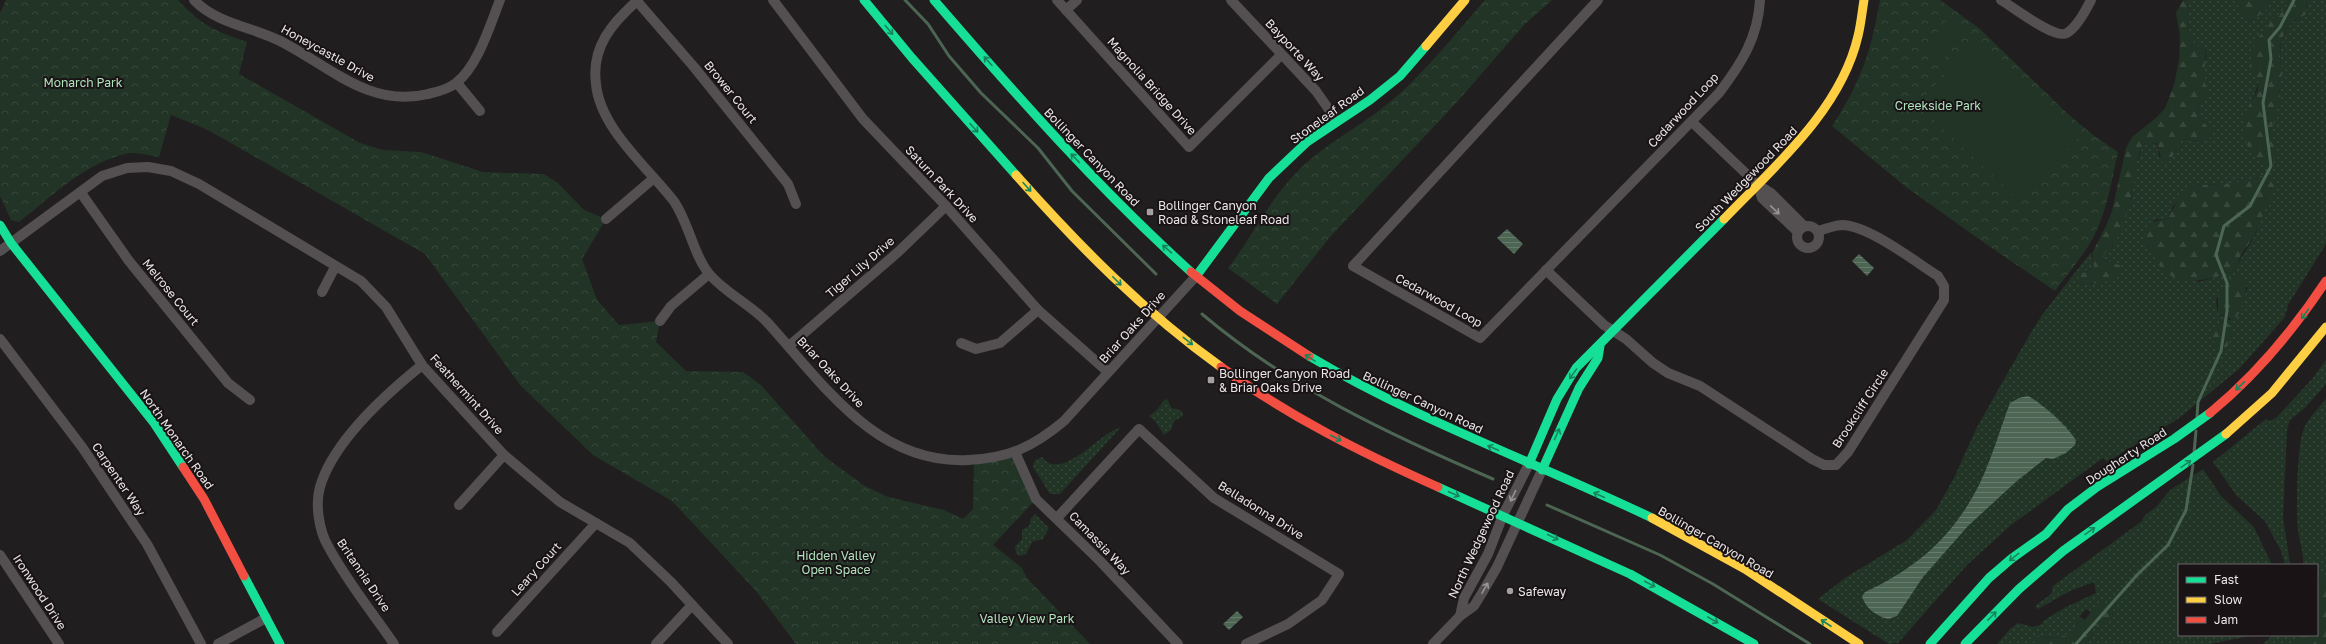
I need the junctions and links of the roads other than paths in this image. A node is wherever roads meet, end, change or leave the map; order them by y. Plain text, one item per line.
1 (194, 0) edge
2 (500, 0) edge
3 (637, 0) edge
4 (773, 0) edge
5 (864, 0) edge
6 (934, 0) edge
7 (1057, 0) edge
8 (1077, 0) edge
9 (1230, 0) edge
10 (1598, 0) edge
11 (1760, 0) edge
12 (1864, 0) edge
13 (2001, 0) edge
14 (2091, 0) edge
15 (1459, 2) edge
16 (1066, 10) junction
17 (1281, 54) junction
18 (456, 83) junction
19 (480, 111) dead end
20 (1337, 121) junction
21 (1692, 122) junction
22 (654, 178) junction
23 (1758, 185) junction
24 (81, 192) junction
25 (796, 204) dead end
26 (946, 206) junction
27 (606, 219) dead end
28 (0, 225) edge
29 (1801, 229) junction
30 (1818, 232) junction
31 (11, 243) junction
32 (0, 251) edge
33 (336, 267) junction
34 (1546, 270) junction
35 (709, 274) junction
36 (1196, 275) junction
37 (2326, 281) edge
38 (322, 292) dead end
39 (1038, 310) junction
40 (1157, 317) junction
41 (660, 321) dead end
42 (2326, 327) edge
43 (1615, 332) junction
44 (0, 339) edge
45 (961, 343) dead end
46 (789, 346) junction
47 (1600, 346) junction
48 (422, 366) junction
49 (1108, 372) junction
50 (250, 400) dead end
51 (1016, 452) junction
52 (504, 455) junction
53 (1529, 464) junction
54 (1542, 470) junction
55 (459, 505) dead end
56 (1503, 515) junction
57 (1057, 518) junction
58 (1517, 521) junction
59 (596, 523) junction
60 (0, 555) edge
61 (692, 605) junction
62 (1460, 616) junction
63 (266, 618) junction
64 (497, 632) dead end
65 (59, 644) edge
66 (201, 644) edge
67 (218, 644) edge
68 (280, 644) edge
69 (394, 644) edge
70 (656, 644) edge
71 (728, 644) edge
72 (1178, 644) edge
73 (1246, 644) edge
74 (1433, 644) edge
75 (1754, 644) edge
76 (1859, 644) edge
77 (1930, 644) edge
78 (1965, 644) edge

1 - 18 street, Honeycastle Drive
2 - 18 street, Honeycastle Drive
3 - 22 street, Briar Oaks Drive
3 - 25 street, Brower Court
4 - 26 street, Saturn Park Drive
5 -> 40 main road
36 -> 6 main road, Bollinger Canyon Road
7 - 16 street, Magnolia Bridge Drive
8 - 16 street
9 - 17 street, Bayporte Way
10 - 34 street, Cedarwood Loop
11 - 21 street, Cedarwood Loop
12 - 23 main road, South Wedgewood Road
13 - 14 street
15 - 20 main road, Stoneleaf Road
16 - 17 street, Magnolia Bridge Drive
17 - 20 street, Bayporte Way
18 - 19 street
20 - 36 main road, Stoneleaf Road
21 - 23 street
21 - 34 street, Cedarwood Loop
22 - 27 street
22 - 35 street, Briar Oaks Drive
23 - 29 street
23 - 43 main road, South Wedgewood Road
24 - 31 street, Feathermint Drive
24 - 33 street, Feathermint Drive
24 - 50 street, Melrose Court
26 - 39 street, Saturn Park Drive
26 - 46 street, Tiger Lily Drive
28 - 31 main road, North Monarch Road
29 - 30 street
29 - 30 street
30 - 43 street, Brookcliff Circle
31 - 32 street, Feathermint Drive
31 - 63 main road, North Monarch Road
33 - 38 street
33 - 48 street, Feathermint Drive
34 - 43 street
35 - 41 street
35 - 46 street, Briar Oaks Drive
36 - 40 street, Briar Oaks Drive
53 -> 36 main road, Bollinger Canyon Road
37 -> 77 main road, Dougherty Road
39 - 45 street
39 - 49 street, Saturn Park Drive
40 - 49 street, Briar Oaks Drive
40 -> 56 main road
78 -> 42 main road
43 - 47 main road, South Wedgewood Road
44 - 66 street, Carpenter Way
46 - 51 street, Briar Oaks Drive
47 -> 53 main road, South Wedgewood Road
54 -> 47 main road, South Wedgewood Road
48 - 52 street, Feathermint Drive
48 - 69 street, Britannia Drive
49 - 51 street, Briar Oaks Drive
51 - 57 street, Camassia Way
52 - 55 street
52 - 59 street, Feathermint Drive
53 - 54 main road, Bollinger Canyon Road
53 -> 56 street, North Wedgewood Road
54 - 58 street, North Wedgewood Road
76 -> 54 main road, Bollinger Canyon Road
56 - 58 main road
56 - 62 street, North Wedgewood Road
57 - 72 street, Camassia Way
57 - 73 street, Belladonna Drive
62 -> 58 street, North Wedgewood Road
58 -> 75 main road
59 - 61 street, Feathermint Drive
59 - 64 street, Leary Court
60 - 65 street, Ironwood Drive
61 - 70 street
61 - 71 street, Feathermint Drive
62 - 74 street, North Wedgewood Road
63 - 67 street
63 - 68 main road, North Monarch Road

